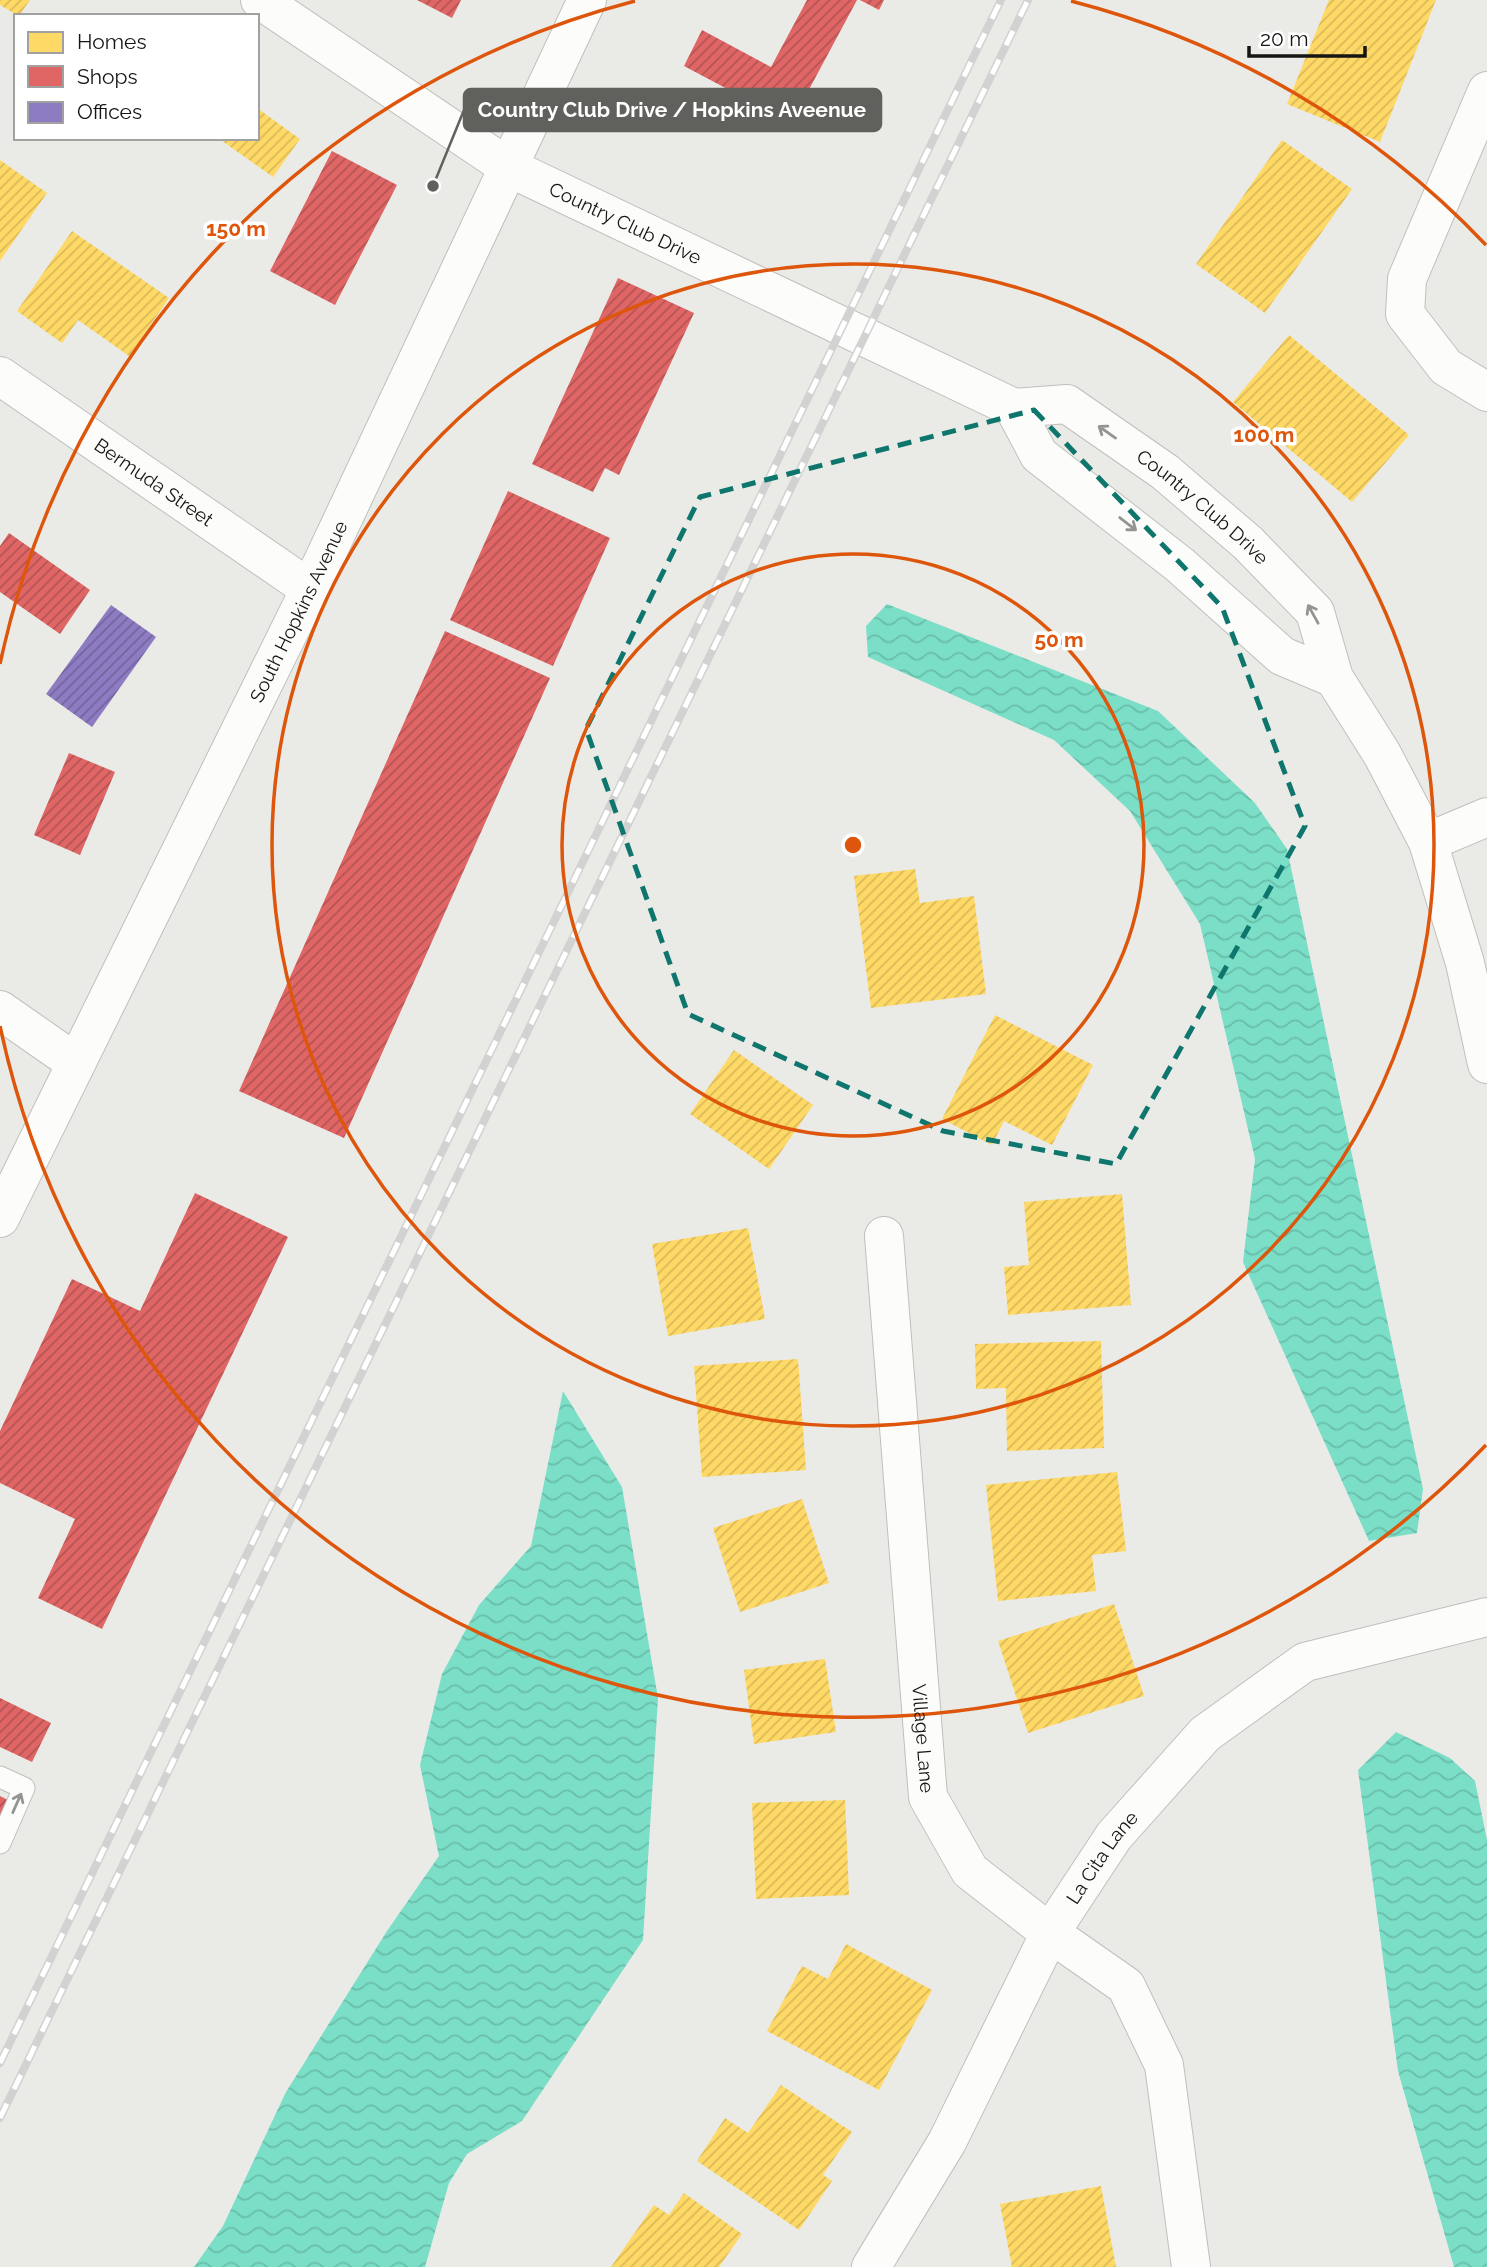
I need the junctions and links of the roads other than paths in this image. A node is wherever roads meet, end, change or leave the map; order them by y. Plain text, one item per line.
1 (260, 0) edge
2 (587, 0) edge
3 (1487, 91) edge
4 (508, 167) junction
5 (0, 376) edge
6 (1487, 392) edge
7 (1014, 408) junction
8 (310, 589) junction
9 (1334, 678) junction
10 (1487, 817) edge
11 (1428, 842) junction
12 (0, 1010) edge
13 (76, 1063) junction
14 (1487, 1064) edge
15 (0, 1218) edge
16 (884, 1236) dead end
17 (1487, 1617) edge
18 (0, 1777) edge
19 (0, 1843) edge
20 (1050, 1933) junction
21 (871, 2267) edge
22 (1191, 2267) edge

1 - 4 street, Country Club Drive
2 - 4 street, South Hopkins Avenue
3 - 6 street
4 - 7 street, Country Club Drive
4 - 8 street, South Hopkins Avenue
5 - 8 street, Bermuda Street
7 -> 9 street
9 -> 7 street, Country Club Drive
8 - 13 street, South Hopkins Avenue
9 - 11 street, Country Club Drive
10 - 11 street
11 - 14 street, Country Club Drive
12 - 13 street
13 - 15 street, South Hopkins Avenue
16 - 20 street, Village Lane
17 - 20 street, La Cita Lane
19 -> 18 lane
20 - 21 street, La Cita Lane
20 - 22 street, Village Lane

